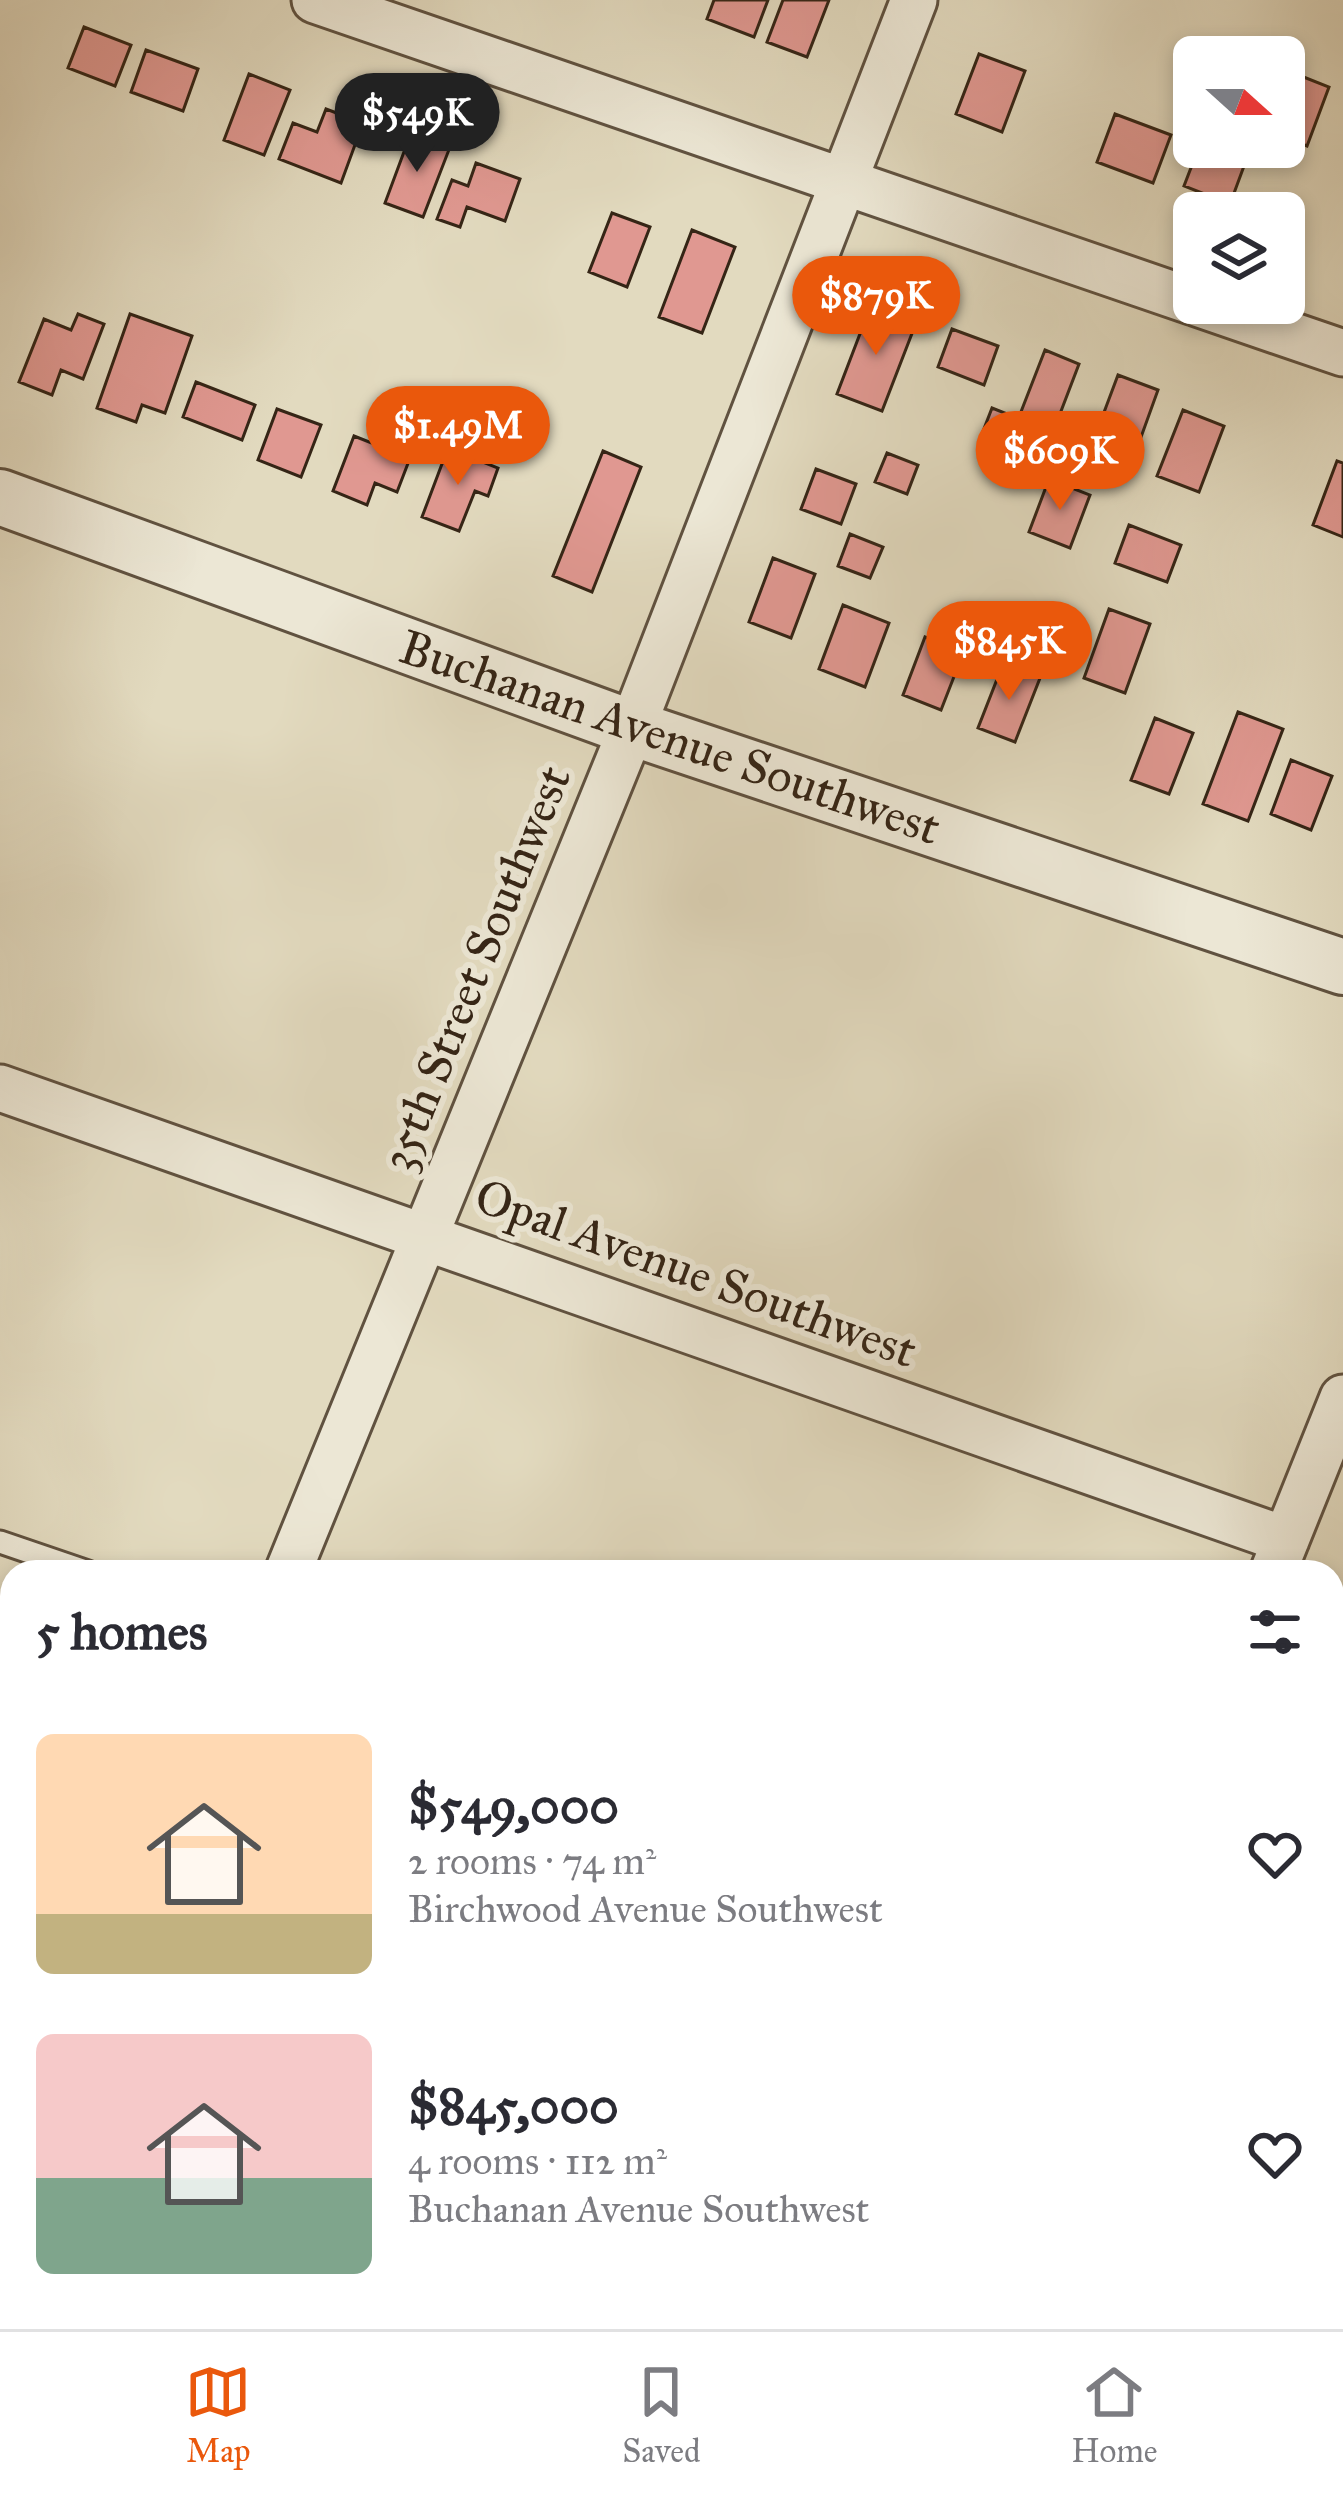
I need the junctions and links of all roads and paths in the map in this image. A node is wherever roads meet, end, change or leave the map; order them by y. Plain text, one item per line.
1 (315, 0) edge
2 (914, 0) edge
3 (842, 181) junction
4 (1173, 295) edge
5 (1258, 324) edge
6 (1343, 353) edge
7 (0, 497) edge
8 (632, 728) junction
9 (1343, 967) edge
10 (0, 1088) edge
11 (424, 1234) junction
12 (1343, 1398) edge
13 (0, 1542) edge
14 (1280, 1556) edge
15 (53, 1560) edge
16 (293, 1560) edge

1 - 3 street
2 - 3 street, 35th Street Southwest
3 - 4 street
3 - 8 street, 35th Street Southwest
5 - 6 street
7 - 8 street, Buchanan Avenue Southwest
8 - 9 street, Buchanan Avenue Southwest
8 - 11 street, 35th Street Southwest
10 - 11 street, Opal Avenue Southwest
11 - 14 street, Opal Avenue Southwest
11 - 16 street, 35th Street Southwest
12 - 14 street
13 - 15 lane

